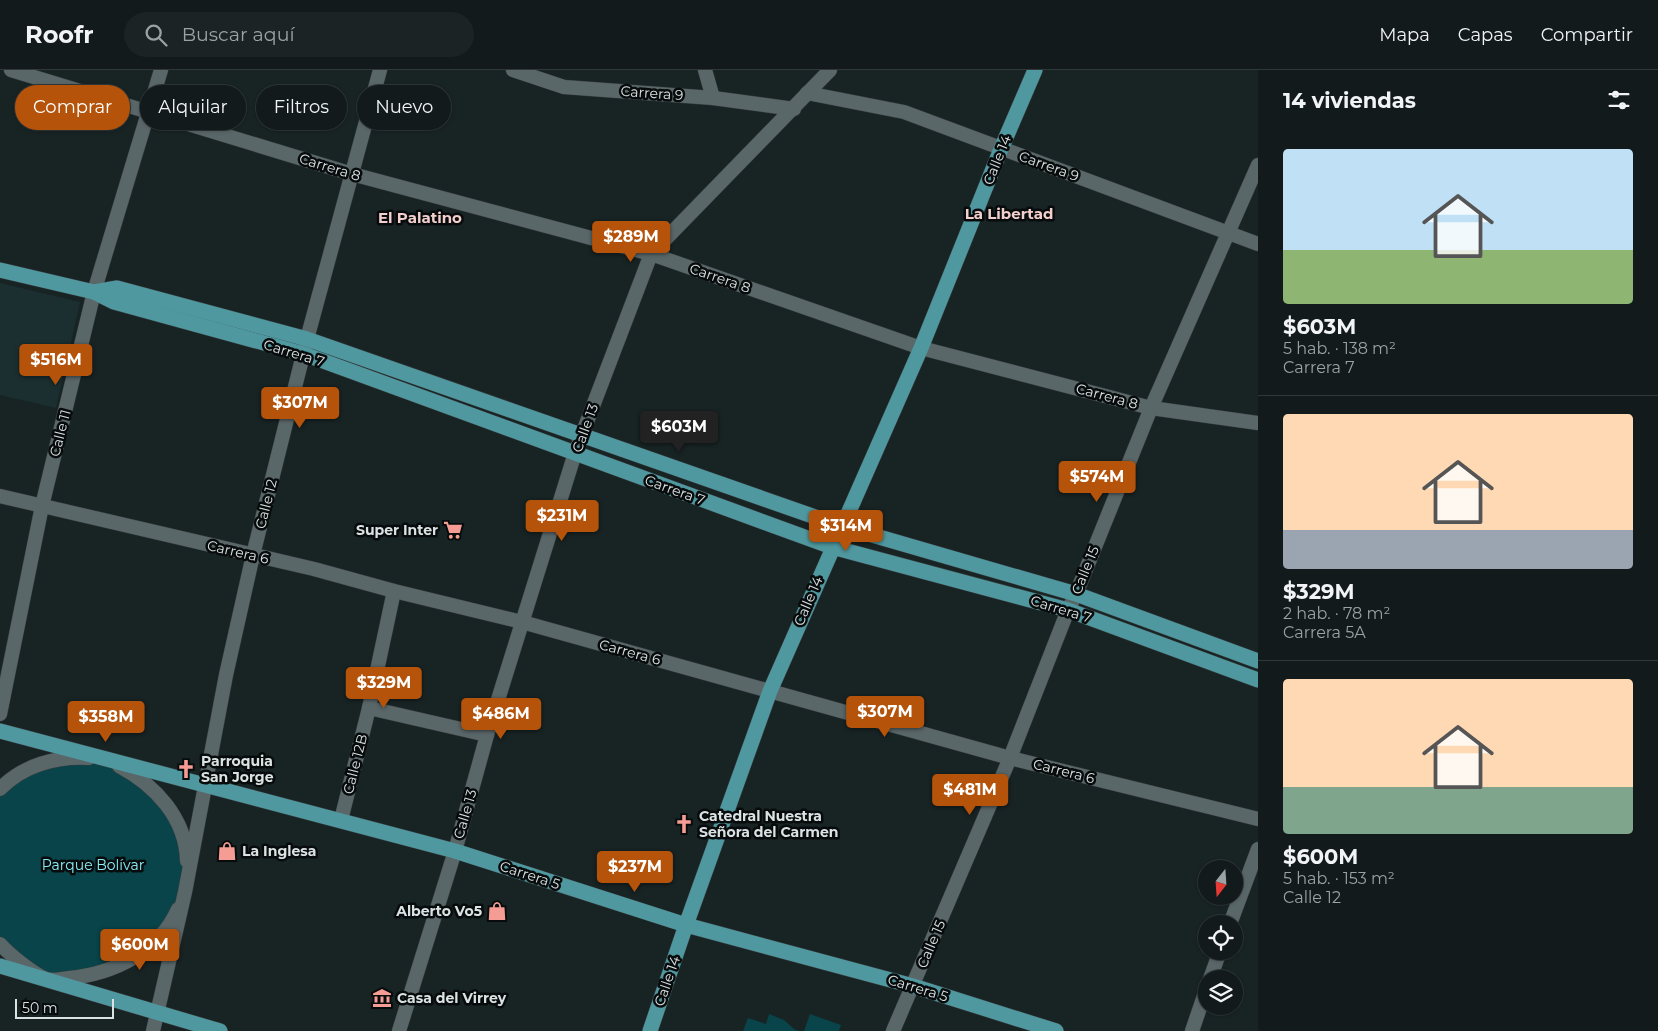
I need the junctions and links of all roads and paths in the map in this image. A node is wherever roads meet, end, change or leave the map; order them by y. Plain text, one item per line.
1 (11, 70) edge
2 (161, 70) edge
3 (380, 70) edge
4 (513, 70) edge
5 (705, 70) edge
6 (830, 70) edge
7 (1035, 70) edge
8 (156, 85) edge
9 (807, 93) junction
10 (713, 98) junction
11 (140, 109) edge
12 (794, 109) junction
13 (142, 130) edge
14 (210, 130) edge
15 (1001, 149) junction
16 (1258, 165) edge
17 (352, 174) junction
18 (1228, 233) junction
19 (1258, 244) edge
20 (651, 254) junction
21 (0, 270) edge
22 (94, 292) junction
23 (305, 347) junction
24 (921, 348) junction
25 (1151, 408) junction
26 (1258, 423) edge
27 (581, 435) junction
28 (575, 453) junction
29 (0, 496) edge
30 (42, 506) junction
31 (841, 526) junction
32 (832, 547) junction
33 (253, 555) junction
34 (394, 592) junction
35 (1076, 594) junction
36 (1068, 610) junction
37 (522, 622) junction
38 (1258, 661) edge
39 (1258, 680) edge
40 (770, 691) junction
41 (369, 708) junction
42 (0, 714) edge
43 (0, 731) edge
44 (487, 735) junction
45 (104, 758) junction
46 (1010, 758) junction
47 (205, 786) junction
48 (0, 789) edge
49 (1258, 819) edge
50 (341, 820) junction
51 (1258, 850) edge
52 (455, 851) junction
53 (185, 892) junction
54 (1233, 915) edge
55 (686, 925) junction
56 (0, 944) edge
57 (0, 966) edge
58 (47, 980) junction
59 (913, 986) junction
60 (158, 1012) junction
61 (1198, 1013) edge
62 (152, 1031) edge
63 (220, 1031) edge
64 (399, 1031) edge
65 (650, 1031) edge
66 (893, 1031) edge
67 (1056, 1031) edge
68 (1192, 1031) edge

1 - 11 street, Carrera 8
2 - 8 street, Calle 11
3 - 17 street, Calle 12
4 - 10 street, Carrera 9
5 - 10 street
6 - 9 street, Calle 13
7 - 15 main road, Calle 14
9 - 12 street, Calle 13
9 - 15 street, Carrera 9
10 - 12 street, Carrera 9
12 - 20 street, Calle 13
13 - 22 street, Calle 11
14 - 17 street, Carrera 8
15 - 18 street, Carrera 9
15 - 24 main road, Calle 14
16 - 18 street, Calle 15
17 - 20 street, Carrera 8
17 - 23 street, Calle 12
18 - 19 street, Carrera 9
18 - 25 street, Calle 15
20 - 24 street, Carrera 8
20 - 27 street, Calle 13
21 - 22 main road, Carrera 7
22 - 23 main road, Carrera 7
22 - 30 street, Calle 11
23 - 27 main road, Carrera 7
23 - 28 main road, Carrera 7
23 - 33 street, Calle 12
24 - 25 street, Carrera 8
24 - 31 main road, Calle 14
25 - 26 street, Carrera 8
25 - 35 street, Calle 15
27 - 28 street, Calle 13
27 - 31 main road, Carrera 7
28 - 32 main road, Carrera 7
28 - 37 street, Calle 13
29 - 30 street, Carrera 6
30 - 33 street, Carrera 6
30 - 42 street, Calle 11
31 - 32 main road, Calle 14
31 - 35 main road, Carrera 7
32 - 36 main road, Carrera 7
32 - 40 main road, Calle 14
33 - 34 street, Carrera 6
33 - 47 street, Calle 12
34 - 37 street, Carrera 6
34 - 41 street, Calle 12B
35 - 36 street, Calle 15
35 - 38 main road, Carrera 7
36 - 39 main road, Carrera 7
36 - 46 street, Calle 15
37 - 40 street, Carrera 6
37 - 44 street, Calle 13
40 - 46 street, Carrera 6
40 - 55 main road, Calle 14
41 - 44 street
41 - 50 street, Calle 12B
43 - 45 main road, Carrera 5
44 - 52 street, Calle 13
45 - 47 main road, Carrera 5
45 - 48 street
45 - 53 street
46 - 49 street, Carrera 6
46 - 59 street, Calle 15
47 - 50 main road, Carrera 5
47 - 53 street, Calle 12
50 - 52 main road, Carrera 5
51 - 54 street
52 - 55 main road, Carrera 5
52 - 64 street, Calle 13
53 - 58 street
53 - 60 street, Calle 12
55 - 59 main road, Carrera 5
55 - 65 main road, Calle 14
56 - 58 street
57 - 58 main road
58 - 60 main road
59 - 66 street, Calle 15
59 - 67 main road, Carrera 5
60 - 62 street, Calle 12
60 - 63 main road
61 - 68 street

